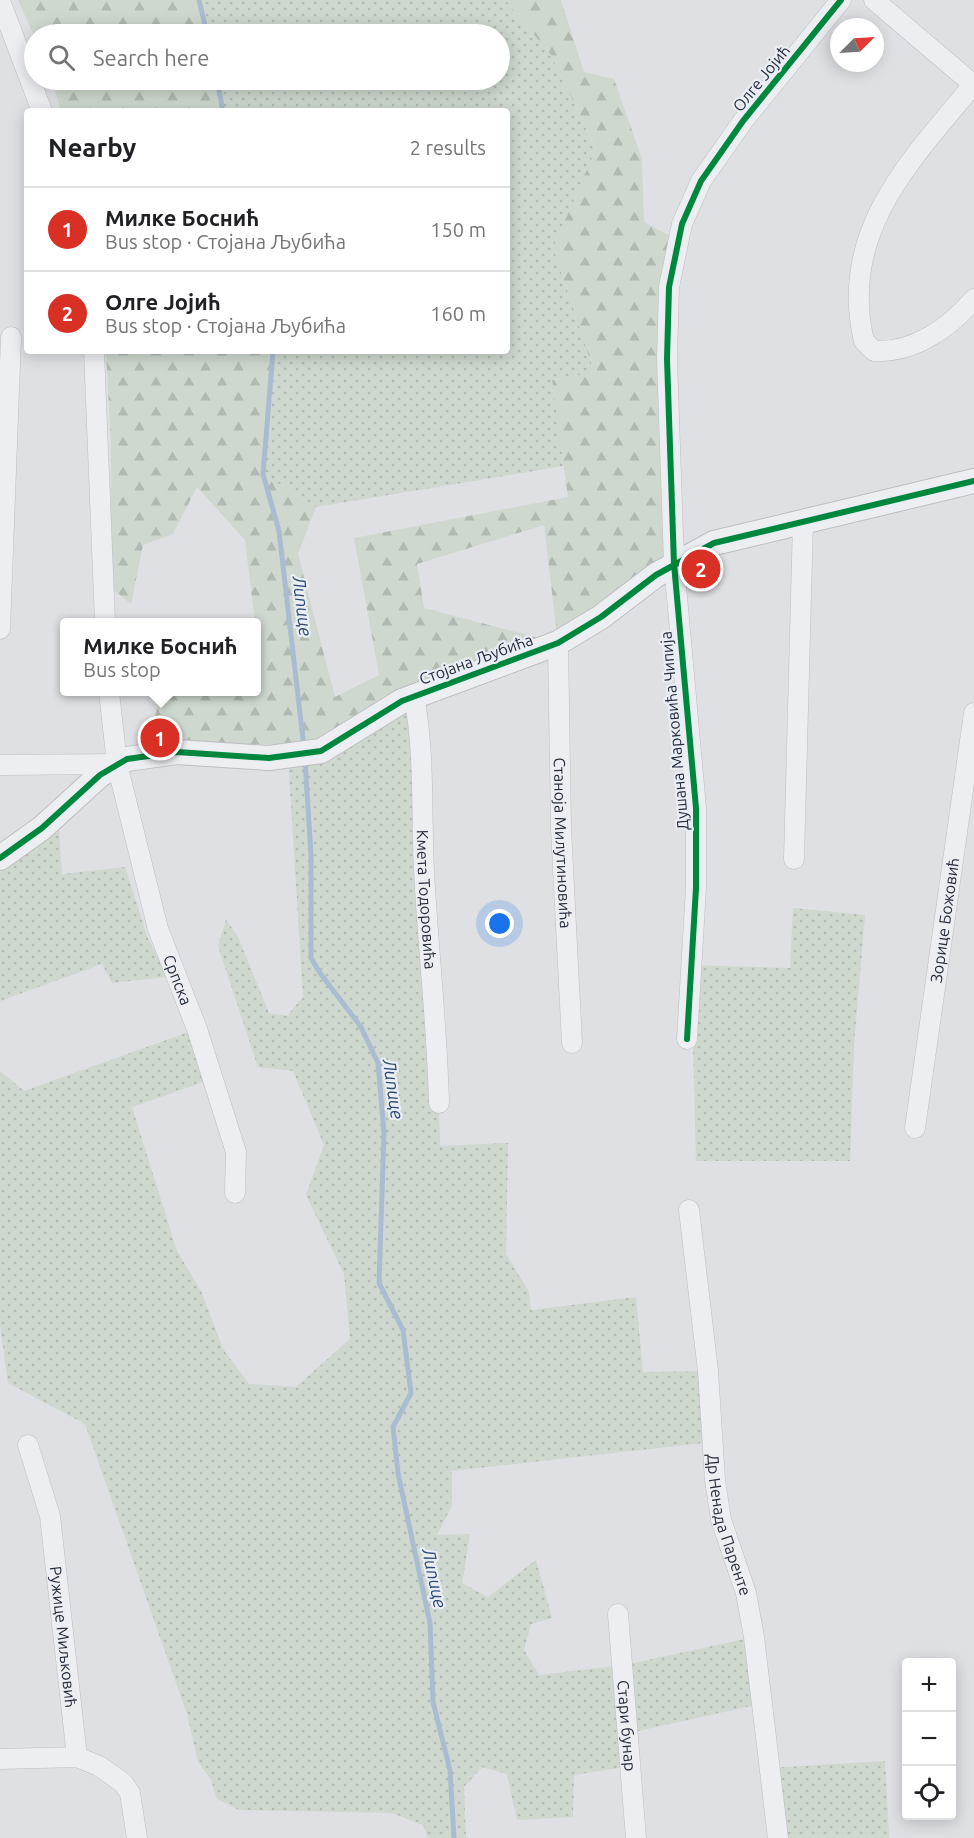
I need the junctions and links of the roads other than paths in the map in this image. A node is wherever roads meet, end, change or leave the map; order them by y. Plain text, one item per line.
1 (841, 0) edge
2 (874, 0) edge
3 (0, 1) edge
4 (24, 64) edge
5 (974, 84) edge
6 (34, 90) edge
7 (41, 108) edge
8 (974, 299) edge
9 (11, 337) dead end
10 (94, 354) edge
11 (974, 481) edge
12 (803, 522) junction
13 (674, 564) junction
14 (105, 618) edge
15 (0, 629) edge
16 (558, 643) junction
17 (109, 696) edge
18 (414, 696) junction
19 (974, 713) edge
20 (117, 764) junction
21 (0, 765) edge
22 (0, 858) edge
23 (794, 859) dead end
24 (687, 1039) dead end
25 (572, 1043) dead end
26 (438, 1103) dead end
27 (915, 1128) dead end
28 (235, 1193) dead end
29 (689, 1210) dead end
30 (28, 1445) dead end
31 (618, 1614) dead end
32 (77, 1756) junction
33 (0, 1759) edge
34 (137, 1838) edge
35 (636, 1838) edge
36 (778, 1838) edge

1 - 13 street, Олге Јојић
2 - 5 street
3 - 4 street
5 - 8 street
6 - 7 street
9 - 15 street
10 - 14 street
11 - 12 street, Стојана Љубића
12 - 13 street, Стојана Љубића
12 - 23 street
13 - 16 street, Стојана Љубића
13 - 24 street, Душана Марковића Чипија
16 - 18 street, Стојана Љубића
16 - 25 street, Станоја Милутиновића
17 - 20 street, Српска
18 - 20 street, Стојана Љубића
18 - 26 street, Кмета Тодоровића
19 - 27 street, Зорице Божовић
20 - 21 street
20 - 22 street, Стојана Љубића
20 - 28 street, Српска
29 - 36 street, Др Ненада Паренте
30 - 32 street, Ружице Миљковић
31 - 35 street, Стари бунар
32 - 33 street
32 - 34 street

